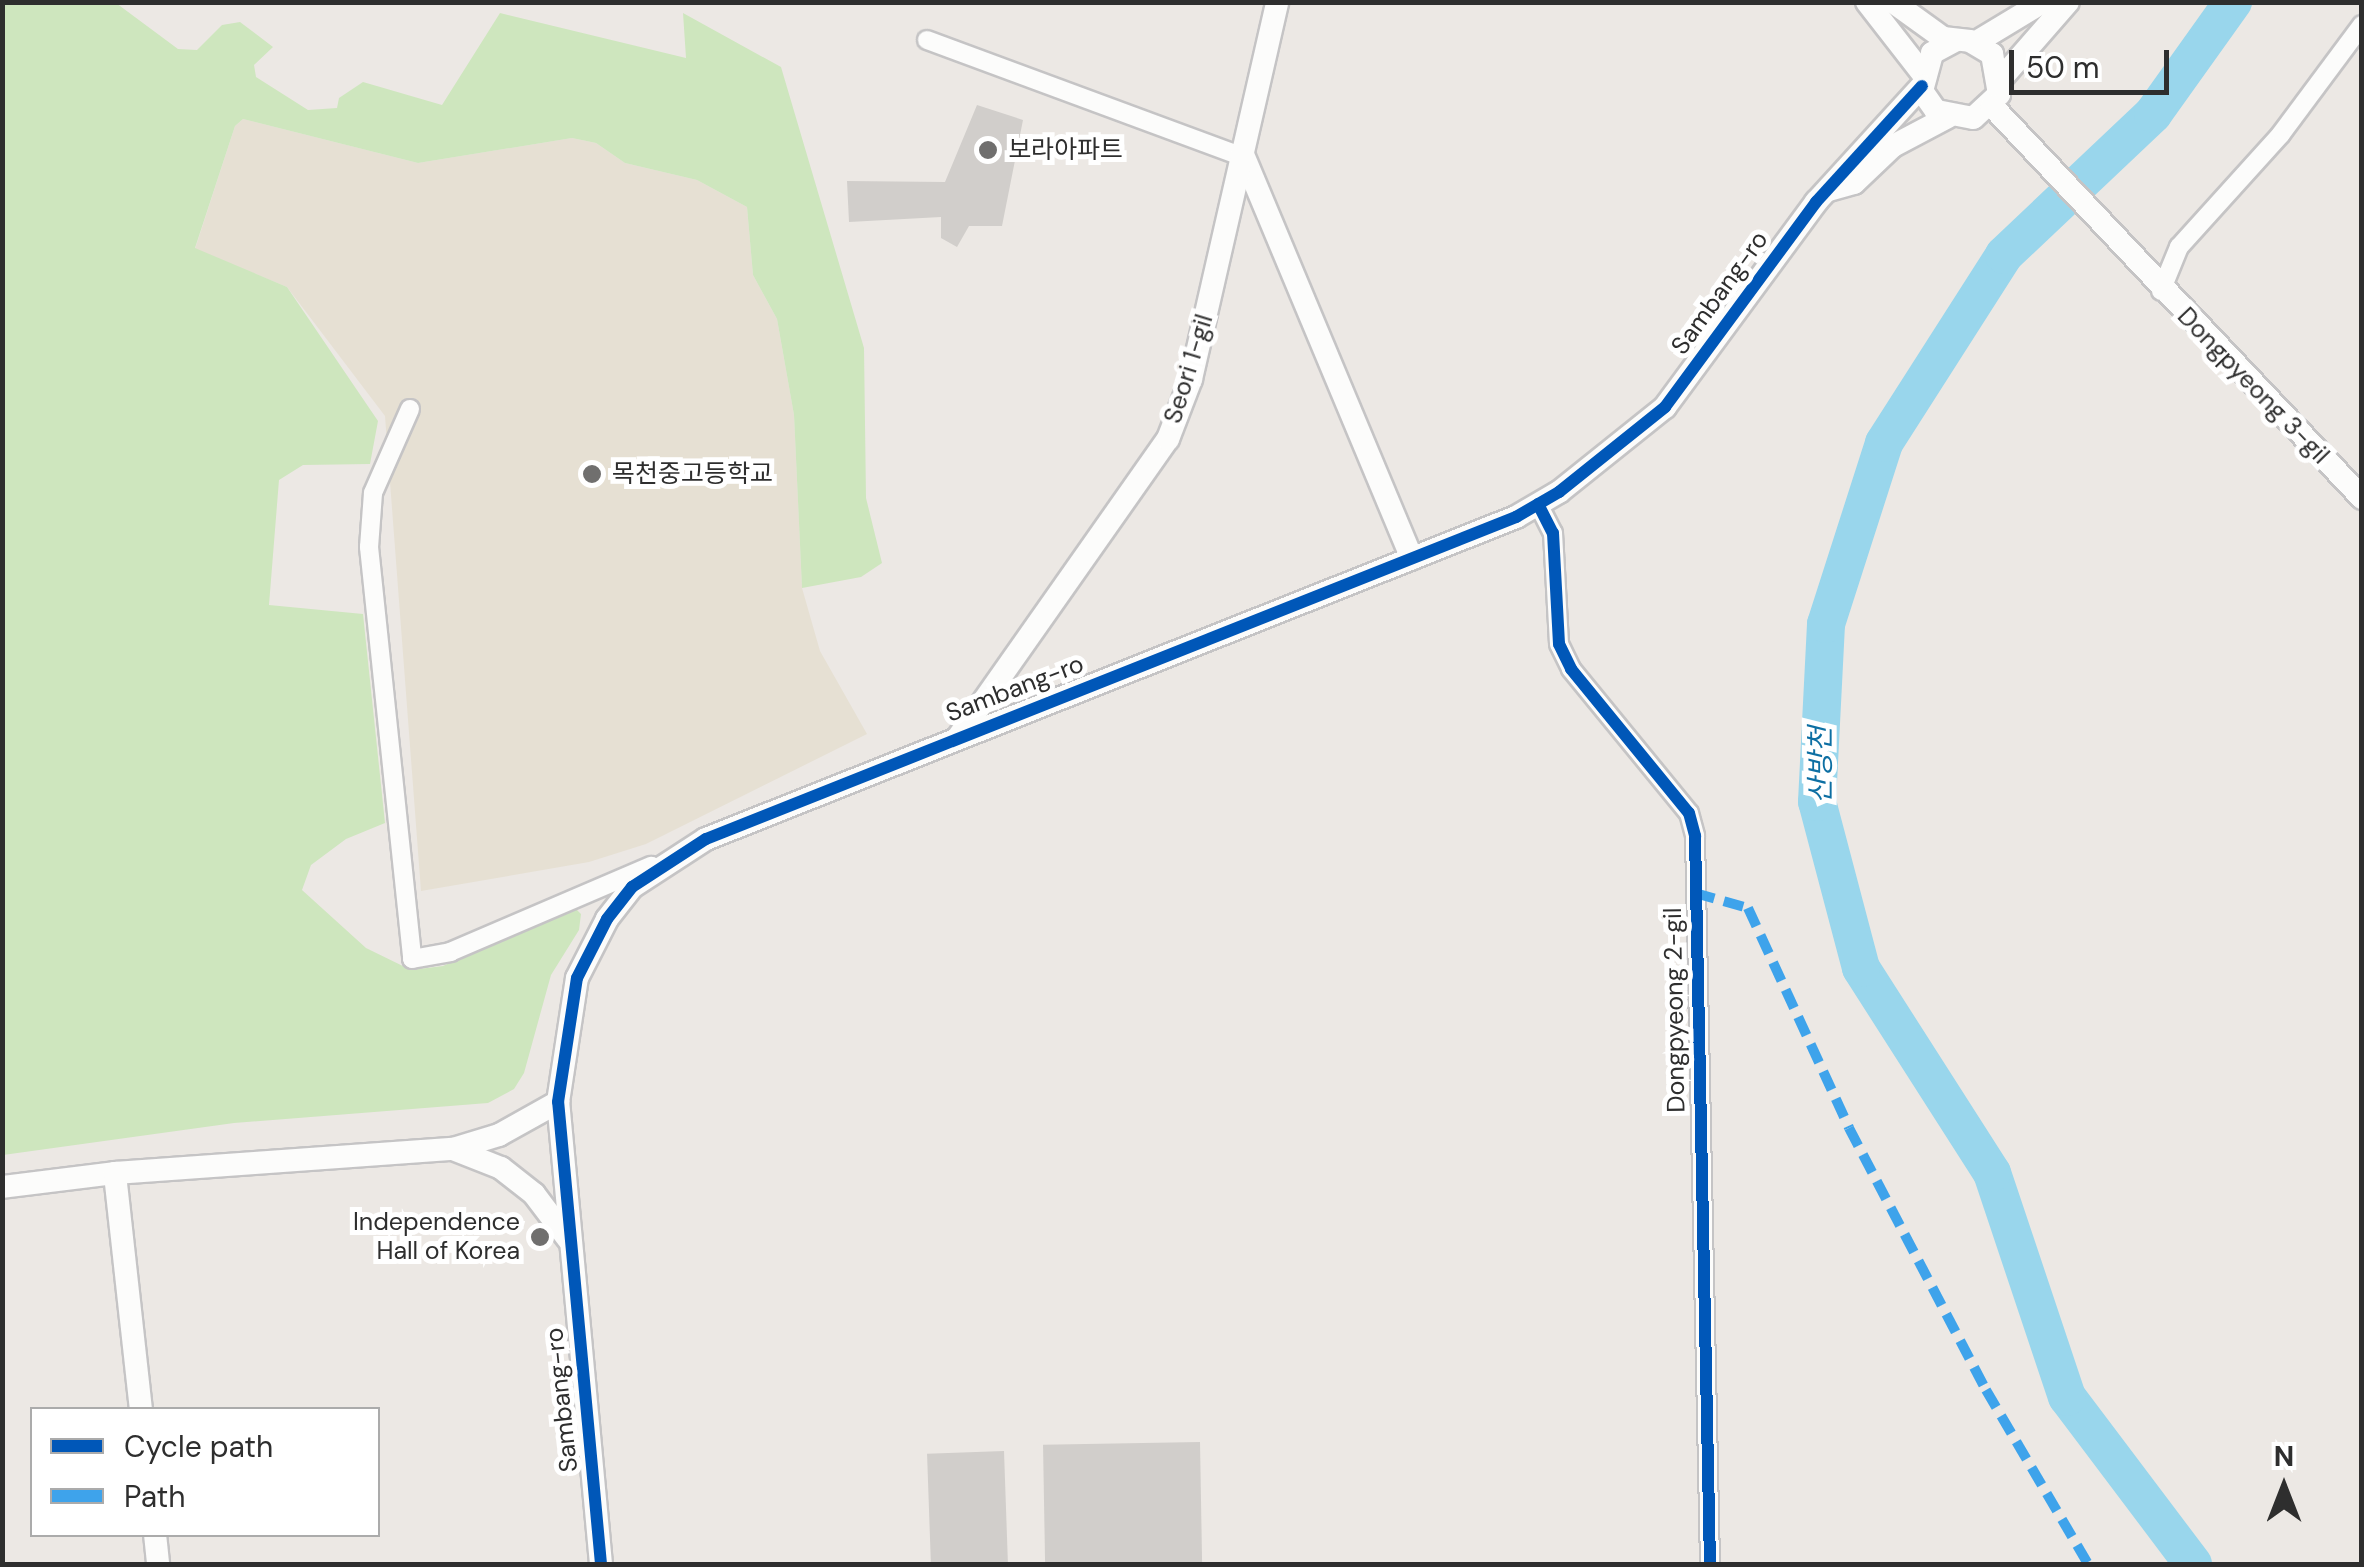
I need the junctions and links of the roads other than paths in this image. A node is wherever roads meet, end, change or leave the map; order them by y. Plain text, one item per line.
1 (1277, 2) edge
2 (1866, 2) edge
3 (1893, 2) edge
4 (2043, 2) edge
5 (2068, 2) edge
6 (2362, 25) edge
7 (927, 40) dead end
8 (1966, 42) junction
9 (1922, 80) junction
10 (2000, 80) junction
11 (1992, 106) junction
12 (1948, 117) junction
13 (1244, 157) junction
14 (1829, 190) junction
15 (2161, 290) junction
16 (410, 409) dead end
17 (2362, 498) edge
18 (1538, 504) junction
19 (1412, 558) junction
20 (959, 736) junction
21 (666, 860) junction
22 (558, 1102) junction
23 (453, 1149) junction
24 (115, 1173) junction
25 (2, 1188) edge
26 (568, 1240) junction
27 (141, 1407) edge
28 (155, 1537) edge
29 (158, 1564) edge
30 (601, 1564) edge
31 (1710, 1564) edge

1 - 13 street, Seori 1-gil
2 - 9 street
3 - 8 street
4 - 8 street
5 - 10 street
6 - 15 street
7 - 13 street
8 - 9 street
8 - 10 street
9 - 12 street
9 - 14 street, Sambang-ro
10 - 11 street
11 - 12 street
11 - 15 street, Dongpyeong 3-gil
12 - 14 street, Sambang-ro
13 - 19 street
13 - 20 street, Seori 1-gil
14 - 18 street, Sambang-ro
15 - 17 street, Dongpyeong 3-gil
16 - 21 street, Sambang-ro
18 - 19 street, Sambang-ro
18 - 31 street, Dongpyeong 2-gil
19 - 20 street, Sambang-ro
20 - 21 street, Sambang-ro
21 - 22 street, Sambang-ro
22 - 23 street
22 - 26 street, Sambang-ro
23 - 24 street
23 - 26 street
24 - 25 street
24 - 27 street
26 - 30 street, Sambang-ro
28 - 29 street

